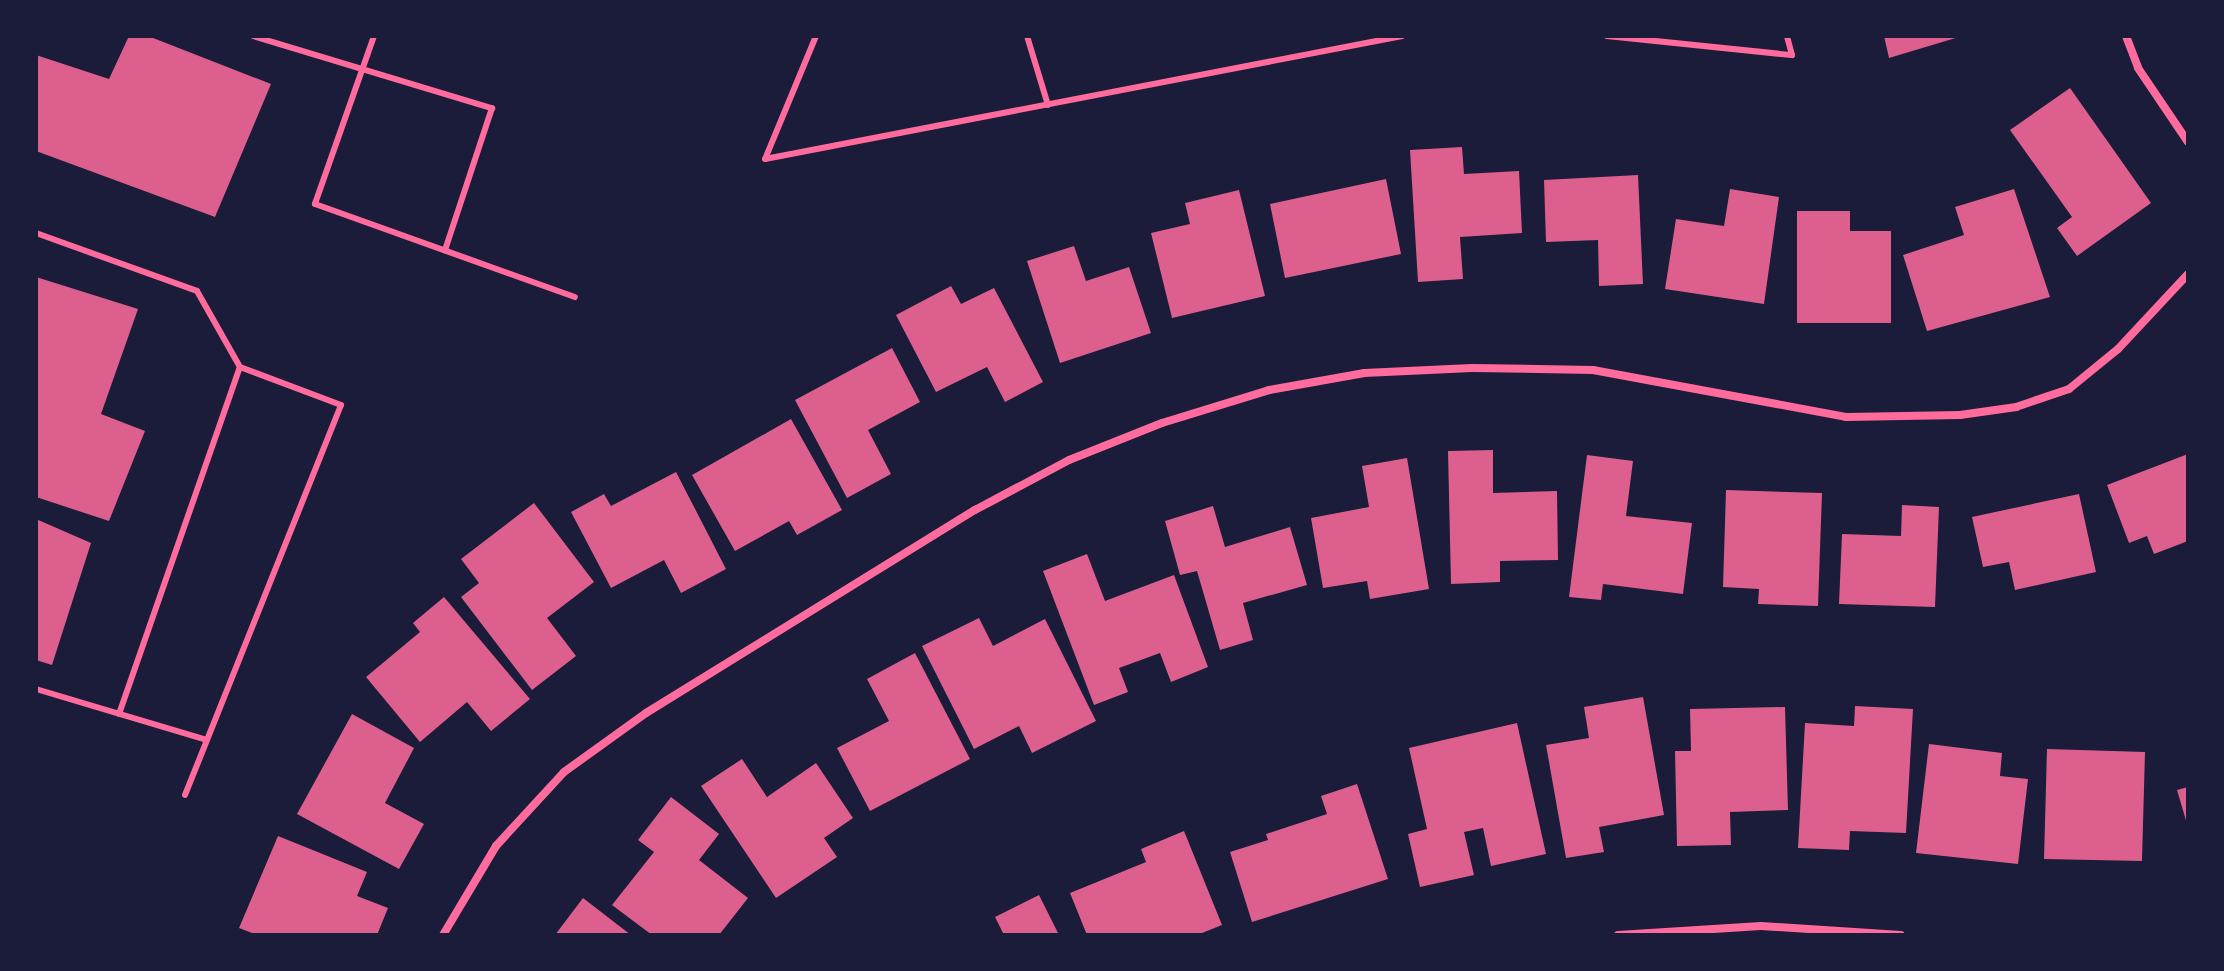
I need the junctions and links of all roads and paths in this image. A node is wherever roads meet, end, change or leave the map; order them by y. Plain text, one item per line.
1 (253, 36) edge
2 (374, 36) edge
3 (816, 36) edge
4 (1027, 36) edge
5 (1402, 36) edge
6 (1607, 36) edge
7 (1787, 36) edge
8 (2126, 36) edge
9 (1640, 38) edge
10 (361, 71) junction
11 (1048, 105) junction
12 (2188, 142) edge
13 (36, 233) edge
14 (445, 250) junction
15 (2188, 274) edge
16 (575, 297) dead end
17 (240, 367) junction
18 (36, 689) edge
19 (119, 714) junction
20 (207, 740) junction
21 (185, 795) dead end
22 (443, 935) edge
23 (1618, 935) edge
24 (1901, 935) edge

1 - 10 lane
2 - 10 lane
3 - 11 lane
4 - 11 lane
5 - 11 lane
6 - 9 lane
7 - 9 lane
8 - 12 street
10 - 14 lane
10 - 14 lane
13 - 17 lane
14 - 16 lane
15 - 22 street
17 - 19 lane
17 - 20 lane
18 - 19 lane
19 - 20 lane
20 - 21 lane
23 - 24 street

